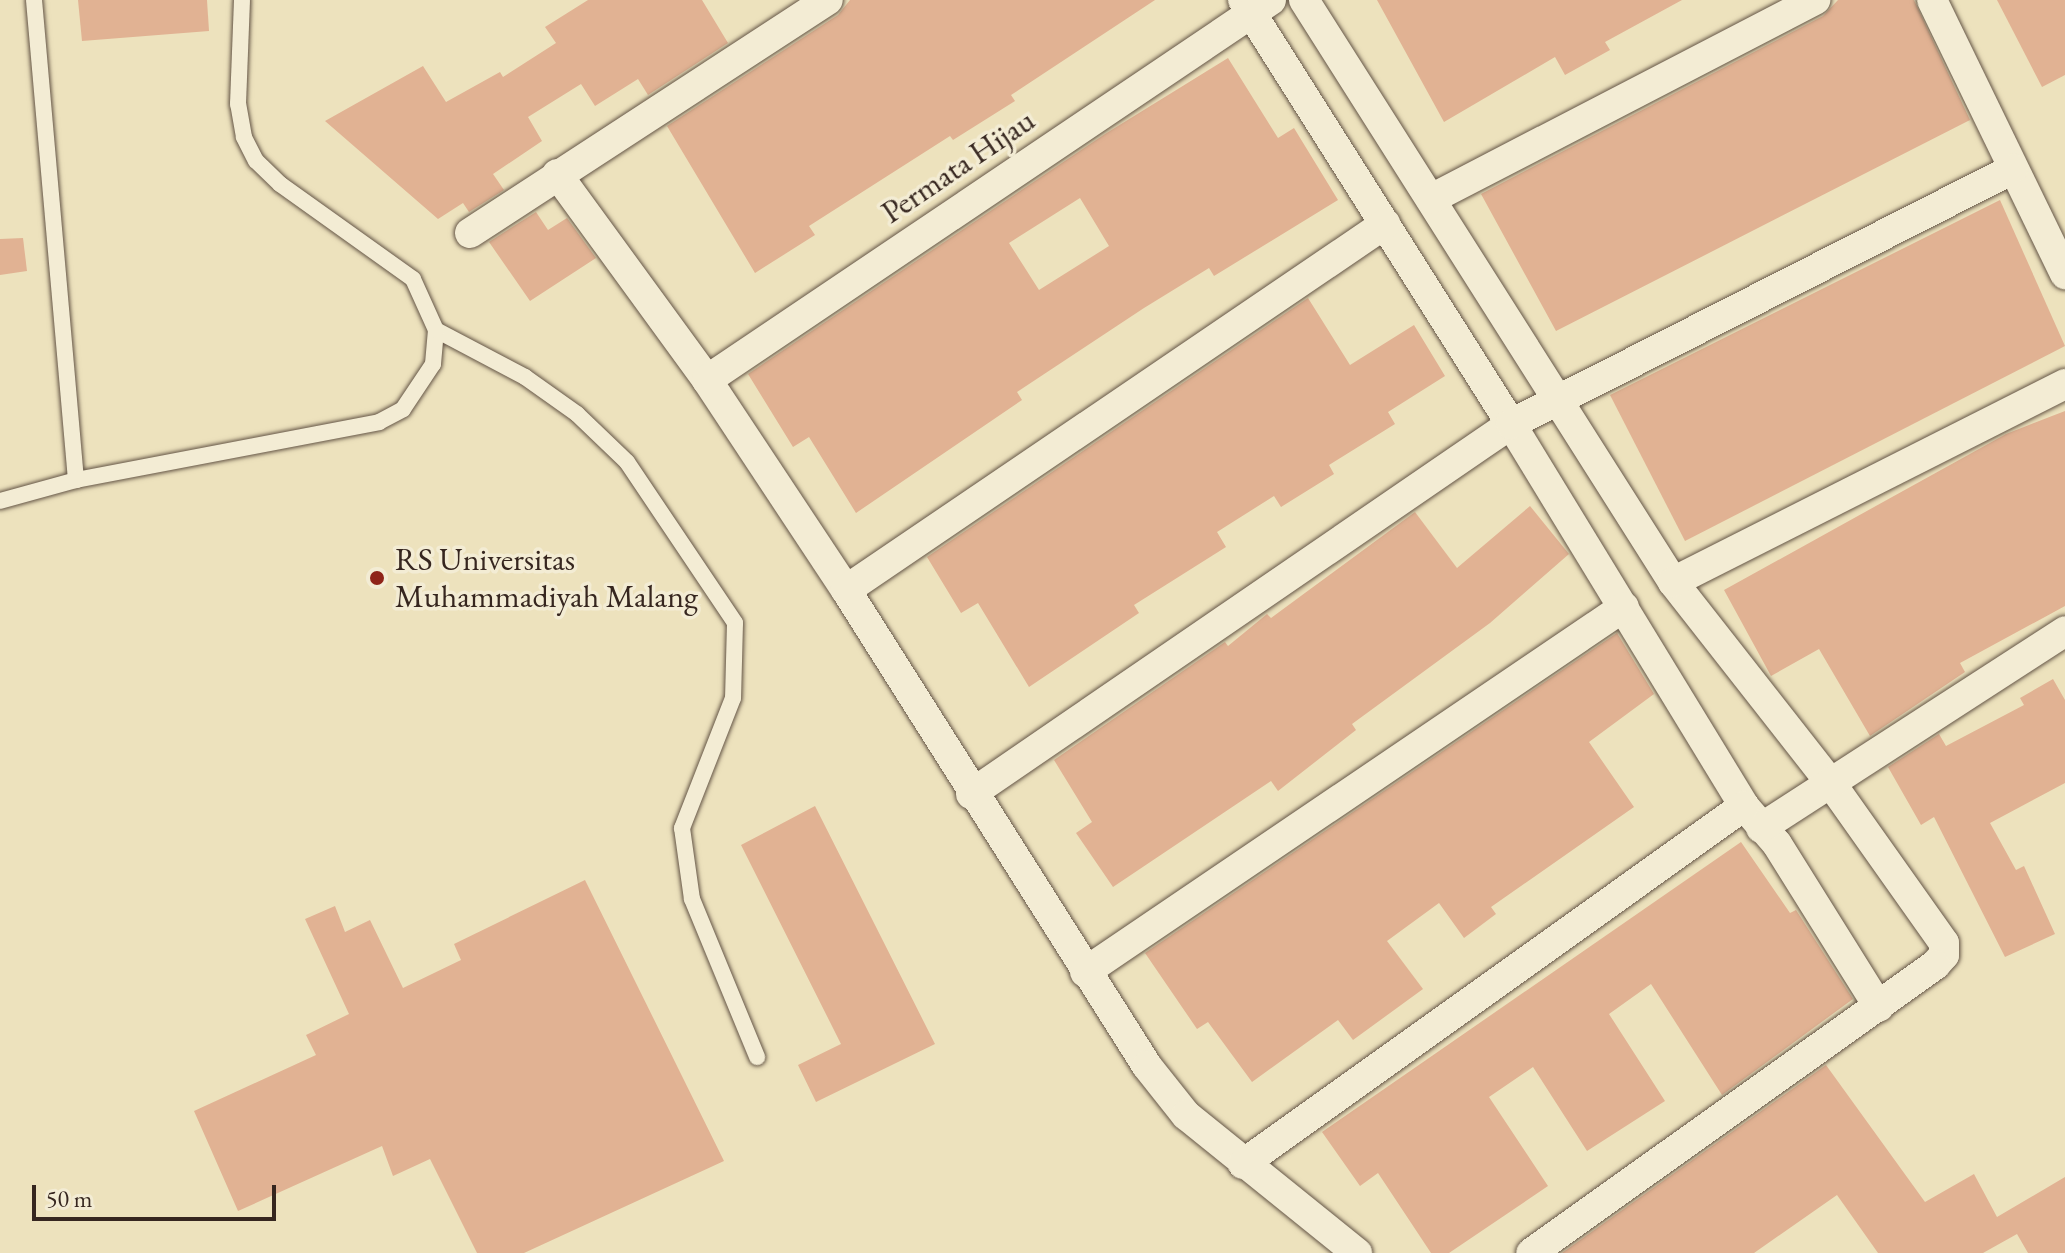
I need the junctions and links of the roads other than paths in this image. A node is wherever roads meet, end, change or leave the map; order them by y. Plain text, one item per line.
1 (34, 0) edge
2 (242, 0) edge
3 (828, 0) edge
4 (1304, 0) edge
5 (1815, 0) edge
6 (1932, 0) edge
7 (1255, 4) edge
8 (2013, 169) junction
9 (557, 174) junction
10 (1431, 199) junction
11 (1385, 224) junction
12 (470, 233) dead end
13 (2065, 274) edge
14 (436, 330) junction
15 (707, 380) junction
16 (2065, 384) edge
17 (1555, 399) junction
18 (1511, 424) junction
19 (76, 480) junction
20 (0, 501) edge
21 (1673, 582) junction
22 (846, 590) junction
23 (1624, 607) junction
24 (2065, 631) edge
25 (1830, 782) junction
26 (971, 794) junction
27 (1752, 817) junction
28 (1085, 972) junction
29 (1879, 1007) junction
30 (757, 1057) dead end
31 (1243, 1164) junction
32 (1357, 1253) edge
33 (1531, 1253) edge

1 - 19 lane
2 - 14 lane
3 - 9 street
4 - 10 street
5 - 10 street
6 - 8 street
7 - 11 street
7 - 15 street, Permata Hijau
8 - 13 street
8 - 17 street
9 - 12 street
9 - 15 street
10 - 17 street
11 - 18 street
11 - 22 street
14 - 19 lane
14 - 30 lane
15 - 22 street
16 - 21 street
17 - 18 street
17 - 21 street
18 - 23 street
18 - 26 street
19 - 20 lane
21 - 25 street
22 - 26 street
23 - 27 street
23 - 28 street
24 - 25 street
25 - 27 street
25 - 29 street
26 - 28 street
27 - 29 street
27 - 31 street
28 - 31 street
29 - 33 street
31 - 32 street

